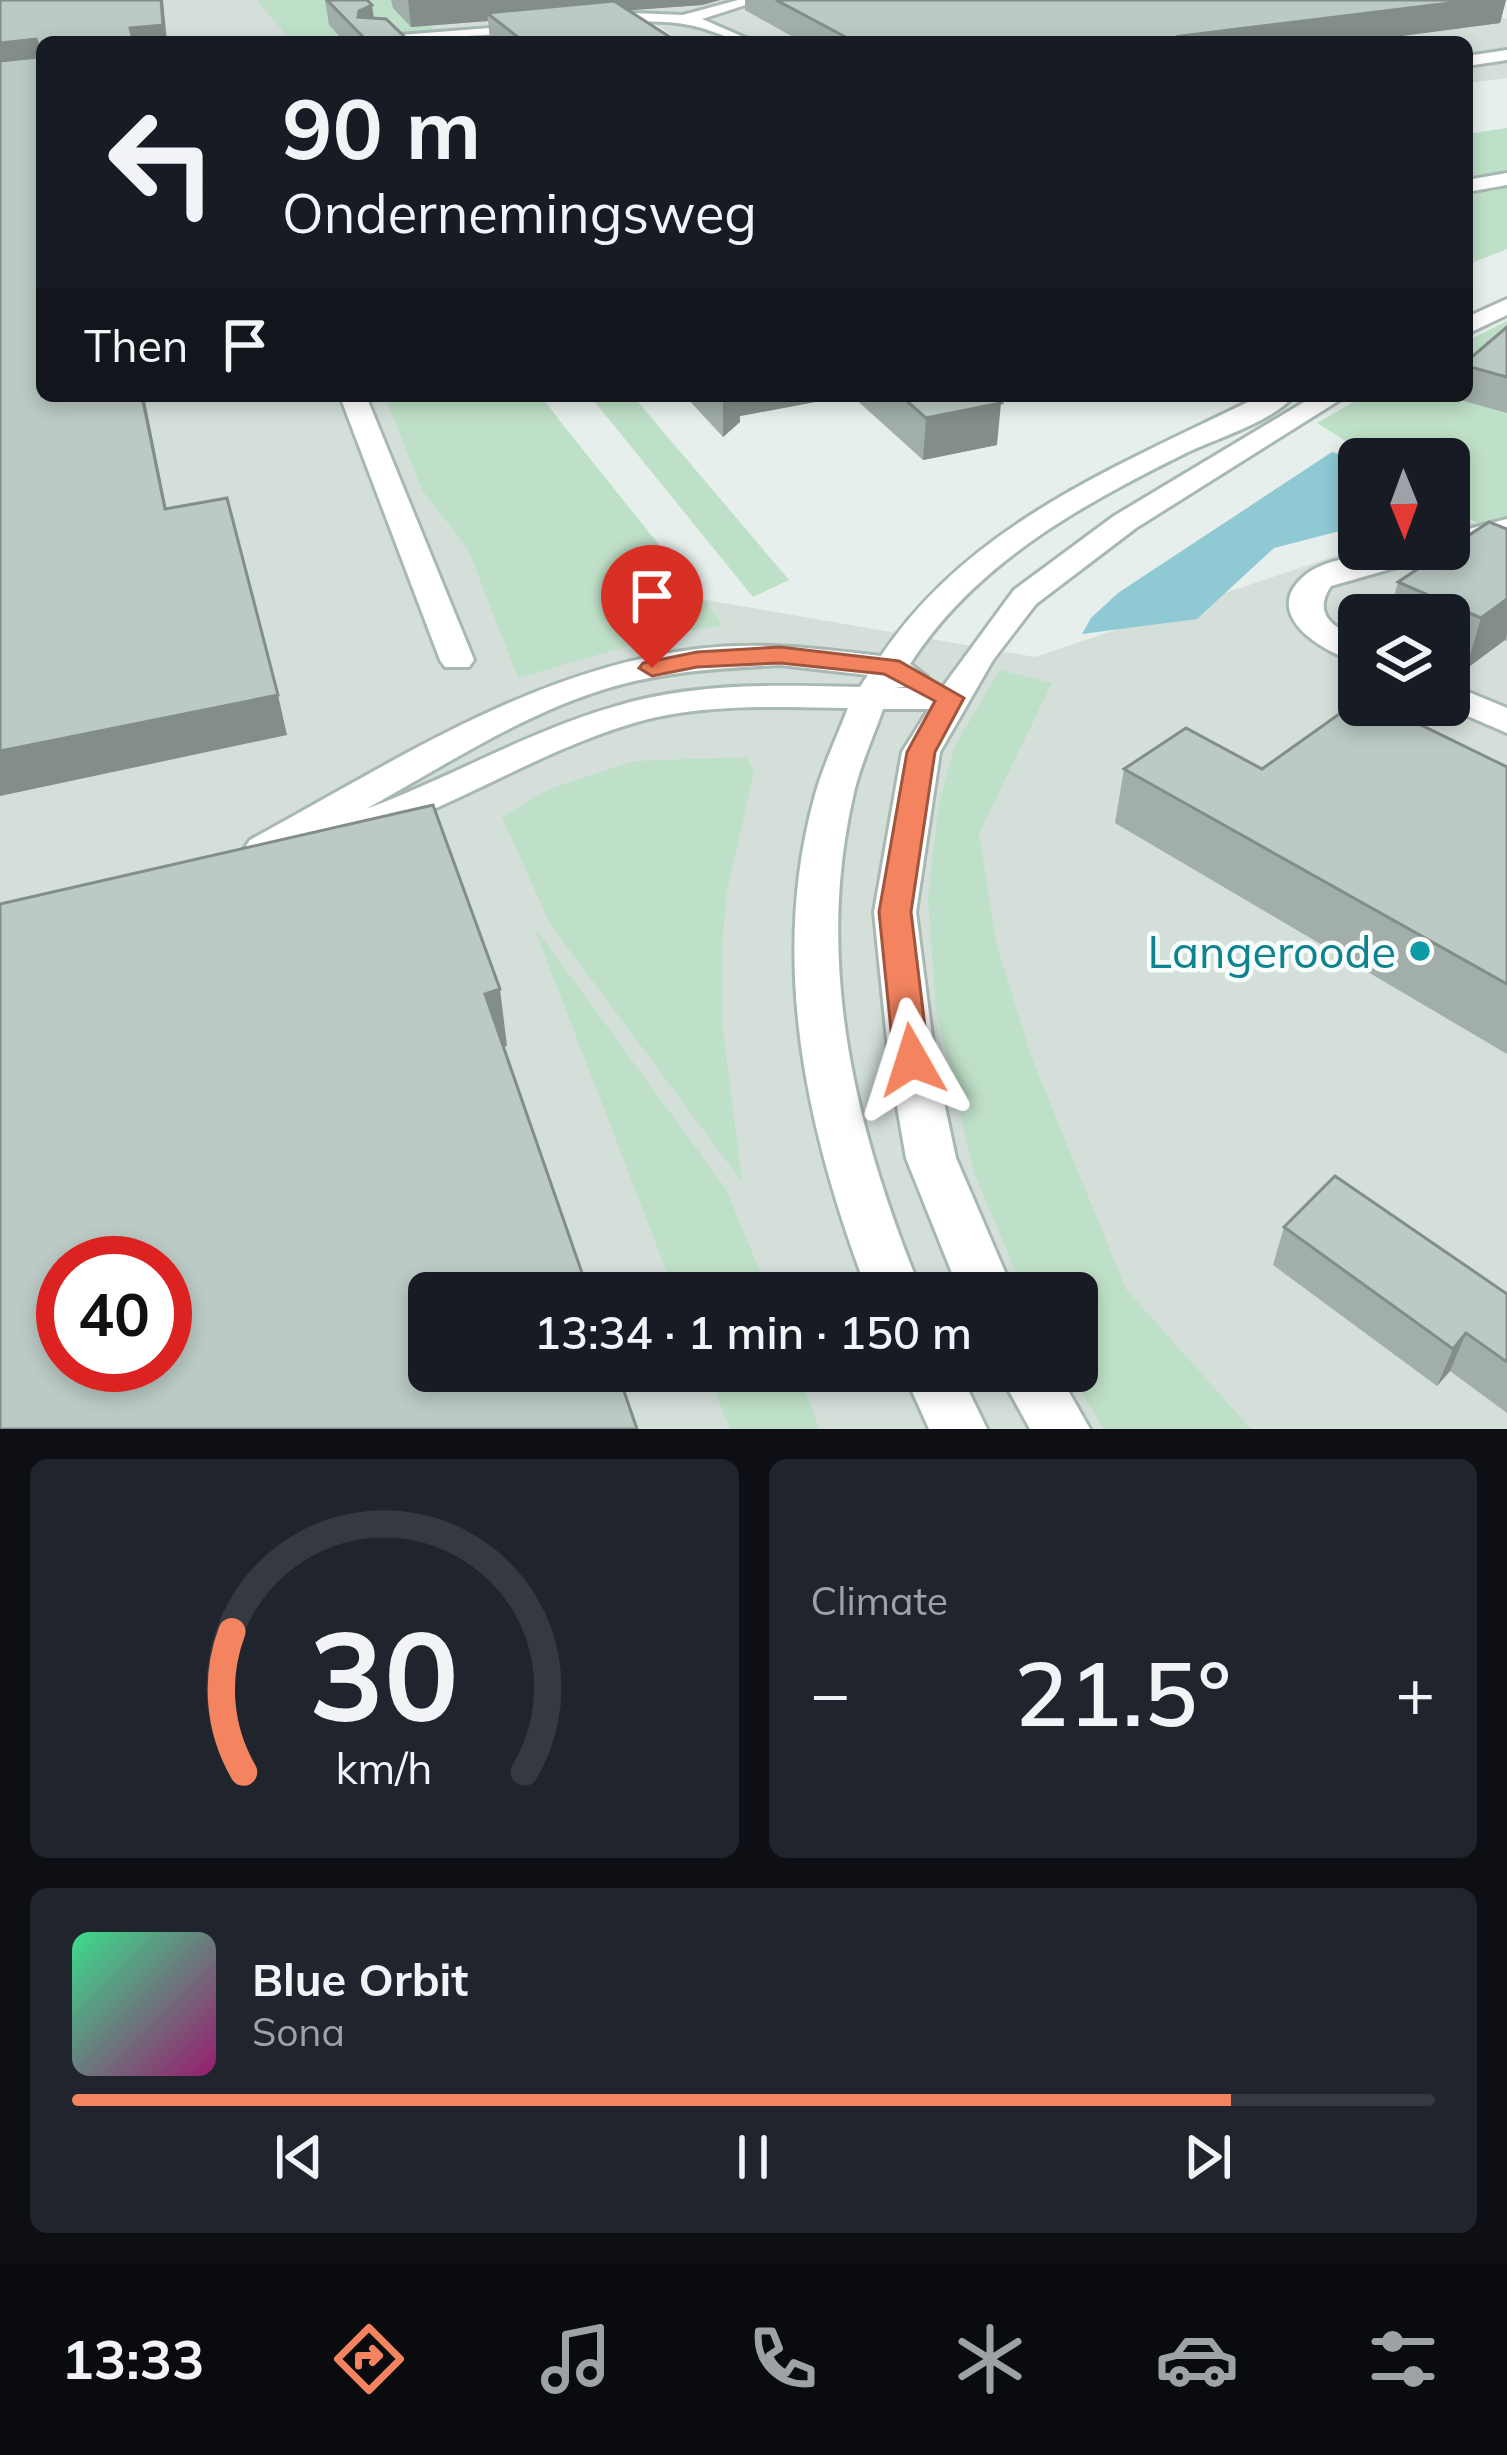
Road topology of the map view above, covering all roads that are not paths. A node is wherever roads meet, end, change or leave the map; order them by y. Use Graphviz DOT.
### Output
graph roads {
  1 [pos="754,0"];
  2 [pos="689,18"];
  3 [pos="570,23"];
  4 [pos="550,25"];
  5 [pos="435,36"];
  6 [pos="737,36"];
  7 [pos="1507,55"];
  8 [pos="1473,60"];
  9 [pos="1507,179"];
  10 [pos="1473,185"];
  11 [pos="1507,280"];
  12 [pos="1473,297"];
  13 [pos="1507,306"];
  14 [pos="1473,324"];
  15 [pos="355,402"];
  16 [pos="1269,402"];
  17 [pos="1323,402"];
  18 [pos="1507,528"];
  19 [pos="1470,538"];
  20 [pos="1352,570"];
  21 [pos="1338,642"];
  22 [pos="457,660"];
  23 [pos="880,684"];
  24 [pos="950,698"];
  25 [pos="1470,705"];
  26 [pos="1507,722"];
  27 [pos="220,859"];
  28 [pos="885,1272"];
  29 [pos="977,1272"];
  30 [pos="941,1392"];
  31 [pos="1038,1392"];
  32 [pos="958,1429"];
  33 [pos="1060,1429"];
  1 -- 2 [label="street"];
  2 -- 3 [label="street"];
  2 -- 6 [label="street"];
  4 -- 5 [label="street"];
  7 -- 8 [label="street"];
  9 -- 10 [label="street"];
  11 -- 12 [label="street"];
  13 -- 14 [label="street"];
  15 -- 22 [label="street"];
  16 -- 23 [label="street"];
  17 -- 24 [label="street"];
  18 -- 19 [label="street"];
  20 -- 21 [label="street"];
  23 -- 24 [label="street"];
  23 -- 27 [label="street"];
  23 -- 28 [label="street"];
  24 -- 29 [label="street"];
  25 -- 26 [label="street"];
  30 -- 32 [label="street"];
  31 -- 33 [label="street"];
}
